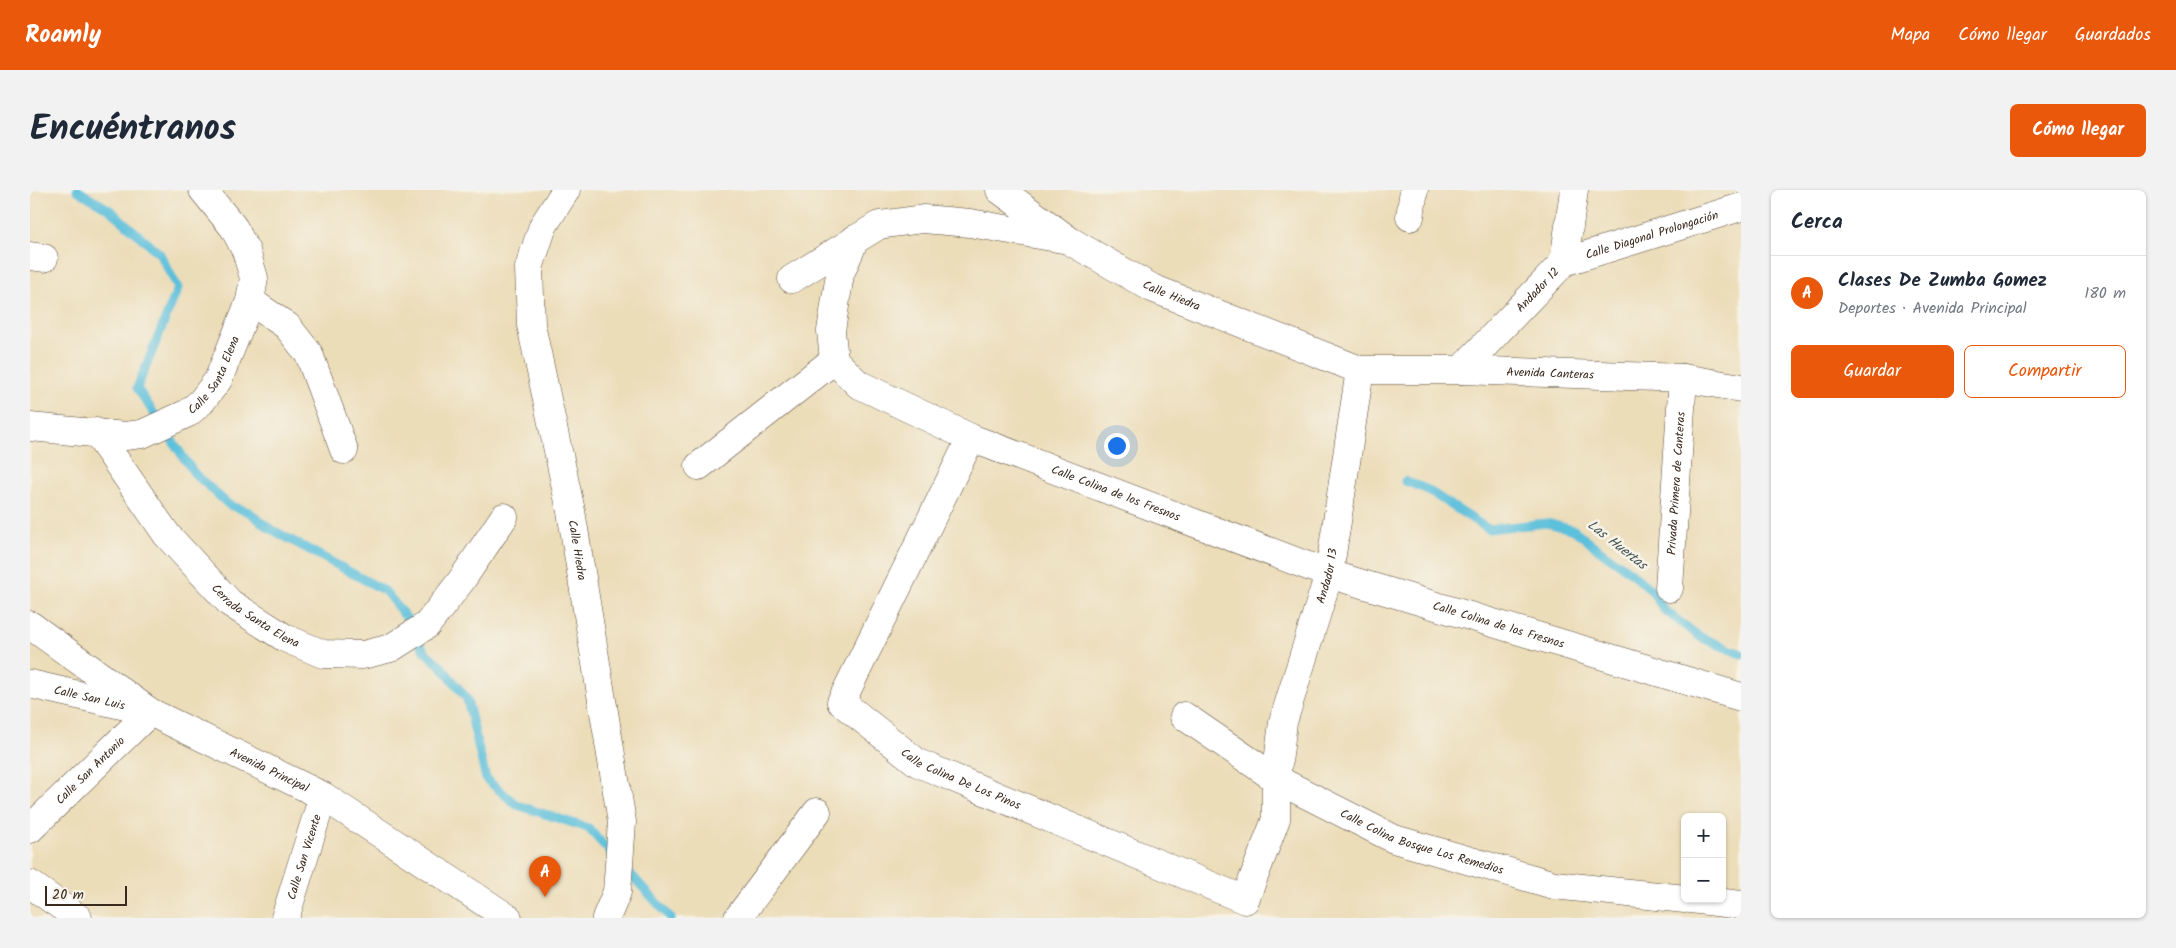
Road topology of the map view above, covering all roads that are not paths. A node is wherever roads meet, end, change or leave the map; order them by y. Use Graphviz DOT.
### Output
graph roads {
  1 [pos="203,190"];
  2 [pos="566,190"];
  3 [pos="1000,190"];
  4 [pos="1414,190"];
  5 [pos="1574,190"];
  6 [pos="1741,207"];
  7 [pos="1410,217"];
  8 [pos="855,239"];
  9 [pos="1070,241"];
  10 [pos="1564,262"];
  11 [pos="792,279"];
  12 [pos="250,302"];
  13 [pos="834,360"];
  14 [pos="1360,370"];
  15 [pos="1461,370"];
  16 [pos="1683,378"];
  17 [pos="1741,388"];
  18 [pos="30,426"];
  19 [pos="96,432"];
  20 [pos="972,438"];
  21 [pos="344,450"];
  22 [pos="699,466"];
  23 [pos="504,517"];
  24 [pos="1329,574"];
  25 [pos="1669,588"];
  26 [pos="30,625"];
  27 [pos="30,684"];
  28 [pos="1741,697"];
  29 [pos="150,712"];
  30 [pos="1184,716"];
  31 [pos="1276,779"];
  32 [pos="323,796"];
  33 [pos="817,812"];
  34 [pos="30,829"];
  35 [pos="30,884"];
  36 [pos="1681,899"];
  37 [pos="1724,903"];
  38 [pos="1741,905"];
  39 [pos="612,910"];
  40 [pos="78,918"];
  41 [pos="285,918"];
  42 [pos="508,918"];
  43 [pos="738,918"];
  1 -- 12 [label="street, Calle Santa Elena"];
  2 -- 39 [label="street, Calle Hiedra"];
  3 -- 9 [label="street, Calle Hiedra"];
  4 -- 7 [label="street"];
  5 -- 10 [label="street, Andador 12"];
  6 -- 10 [label="street, Calle Diagonal Prolongación"];
  8 -- 9 [label="street"];
  8 -- 11 [label="street"];
  8 -- 13 [label="street"];
  9 -- 14 [label="street, Calle Hiedra"];
  10 -- 15 [label="street, Andador 12"];
  12 -- 19 [label="street, Calle Santa Elena"];
  12 -- 21 [label="street"];
  13 -- 20 [label="street, Calle Colina de los Fresnos"];
  13 -- 22 [label="street"];
  14 -- 15 [label="street, Avenida Canteras"];
  14 -- 24 [label="street, Andador 13"];
  15 -- 16 [label="street, Avenida Canteras"];
  16 -- 17 [label="street, Avenida Canteras"];
  16 -- 25 [label="street, Privada Primera de Canteras"];
  18 -- 19 [label="street, Calle Santa Elena"];
  19 -- 23 [label="street, Cerrada Santa Elena"];
  20 -- 24 [label="street, Calle Colina de los Fresnos"];
  20 -- 31 [label="street, Calle Colina De Los Pinos"];
  24 -- 28 [label="street, Calle Colina de los Fresnos"];
  24 -- 31 [label="street, Andador 13"];
  26 -- 29 [label="street, Avenida Principal"];
  27 -- 29 [label="street, Calle San Luis"];
  29 -- 32 [label="street, Avenida Principal"];
  29 -- 34 [label="street, Calle San Antonio"];
  30 -- 31 [label="street, Calle Colina Bosque Los Remedios"];
  31 -- 36 [label="street, Calle Colina Bosque Los Remedios"];
  32 -- 41 [label="street, Calle San Vicente"];
  32 -- 42 [label="street, Avenida Principal"];
  33 -- 43 [label="street"];
  35 -- 40 [label="street"];
  37 -- 38 [label="street"];
}
